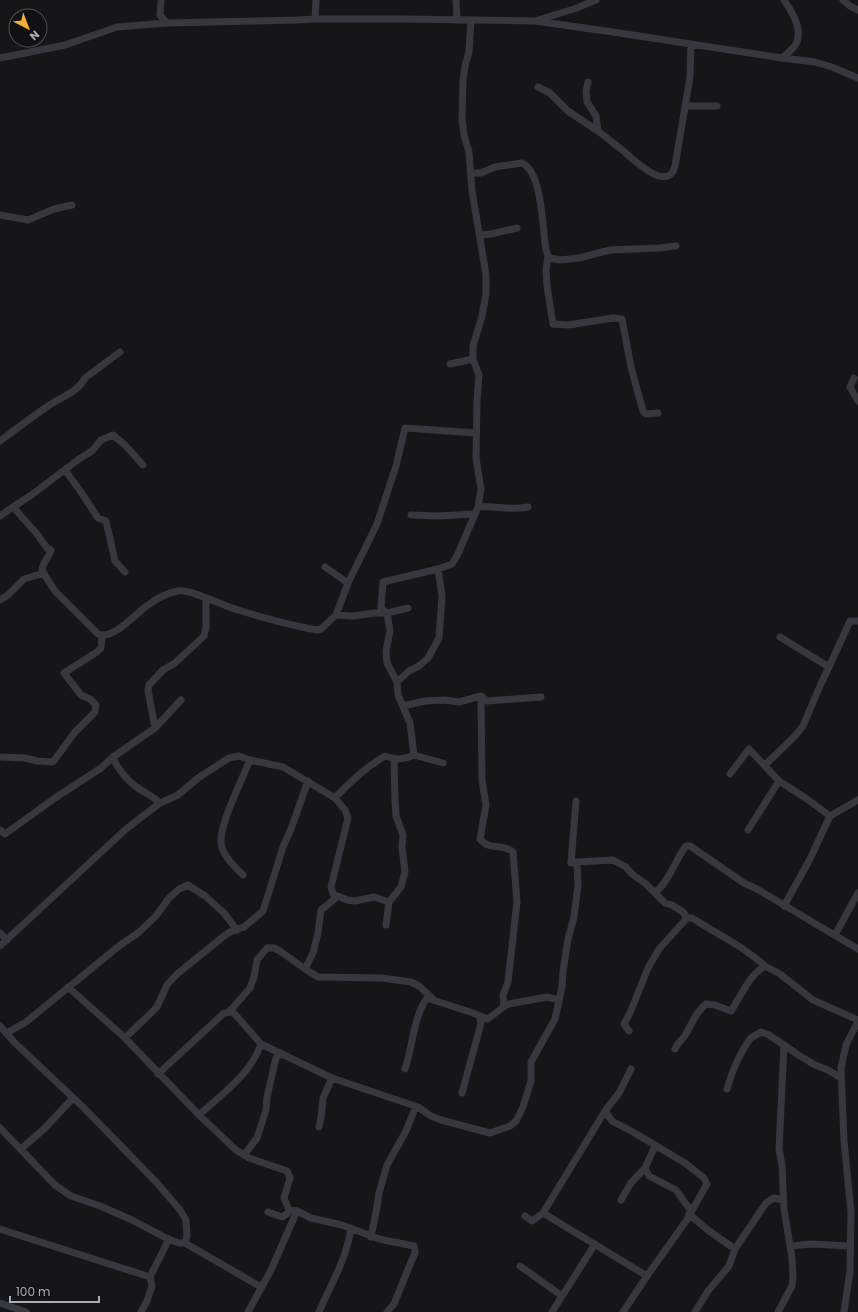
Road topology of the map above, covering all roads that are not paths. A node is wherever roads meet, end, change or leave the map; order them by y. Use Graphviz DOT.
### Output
graph roads {
  1 [pos="161,0"];
  2 [pos="316,0"];
  3 [pos="456,0"];
  4 [pos="596,0"];
  5 [pos="784,0"];
  6 [pos="842,0"];
  7 [pos="858,10"];
  8 [pos="315,19"];
  9 [pos="457,20"];
  10 [pos="471,20"];
  11 [pos="535,21"];
  12 [pos="167,23"];
  13 [pos="691,44"];
  14 [pos="0,58"];
  15 [pos="782,58"];
  16 [pos="858,78"];
  17 [pos="588,82"];
  18 [pos="538,87"];
  19 [pos="686,106"];
  20 [pos="717,106"];
  21 [pos="598,131"];
  22 [pos="471,172"];
  23 [pos="72,205"];
  24 [pos="0,215"];
  25 [pos="517,228"];
  26 [pos="480,235"];
  27 [pos="676,246"];
  28 [pos="548,256"];
  29 [pos="120,352"];
  30 [pos="473,359"];
  31 [pos="450,364"];
  32 [pos="854,378"];
  33 [pos="858,401"];
  34 [pos="658,413"];
  35 [pos="476,433"];
  36 [pos="0,441"];
  37 [pos="143,465"];
  38 [pos="65,470"];
  39 [pos="13,506"];
  40 [pos="528,507"];
  41 [pos="476,511"];
  42 [pos="411,515"];
  43 [pos="0,516"];
  44 [pos="325,567"];
  45 [pos="438,569"];
  46 [pos="125,572"];
  47 [pos="44,574"];
  48 [pos="348,583"];
  49 [pos="206,598"];
  50 [pos="0,600"];
  51 [pos="408,608"];
  52 [pos="387,613"];
  53 [pos="336,615"];
  54 [pos="858,621"];
  55 [pos="102,636"];
  56 [pos="780,637"];
  57 [pos="829,667"];
  58 [pos="397,682"];
  59 [pos="481,696"];
  60 [pos="541,697"];
  61 [pos="181,700"];
  62 [pos="403,706"];
  63 [pos="156,728"];
  64 [pos="414,756"];
  65 [pos="0,757"];
  66 [pos="113,758"];
  67 [pos="394,759"];
  68 [pos="250,760"];
  69 [pos="442,763"];
  70 [pos="765,765"];
  71 [pos="730,774"];
  72 [pos="308,781"];
  73 [pos="779,781"];
  74 [pos="335,798"];
  75 [pos="858,800"];
  76 [pos="576,801"];
  77 [pos="160,803"];
  78 [pos="830,816"];
  79 [pos="0,830"];
  80 [pos="748,830"];
  81 [pos="577,862"];
  82 [pos="243,875"];
  83 [pos="656,892"];
  84 [pos="858,893"];
  85 [pos="337,897"];
  86 [pos="389,902"];
  87 [pos="784,906"];
  88 [pos="687,918"];
  89 [pos="386,925"];
  90 [pos="237,930"];
  91 [pos="0,933"];
  92 [pos="835,935"];
  93 [pos="7,940"];
  94 [pos="0,946"];
  95 [pos="858,949"];
  96 [pos="765,966"];
  97 [pos="305,969"];
  98 [pos="68,987"];
  99 [pos="433,999"];
  100 [pos="559,1000"];
  101 [pos="504,1006"];
  102 [pos="229,1012"];
  103 [pos="482,1019"];
  104 [pos="858,1021"];
  105 [pos="0,1026"];
  106 [pos="629,1030"];
  107 [pos="7,1033"];
  108 [pos="125,1038"];
  109 [pos="261,1044"];
  110 [pos="784,1046"];
  111 [pos="675,1049"];
  112 [pos="281,1053"];
  113 [pos="405,1069"];
  114 [pos="631,1069"];
  115 [pos="158,1074"];
  116 [pos="332,1078"];
  117 [pos="841,1078"];
  118 [pos="727,1089"];
  119 [pos="462,1093"];
  120 [pos="73,1098"];
  121 [pos="416,1106"];
  122 [pos="605,1111"];
  123 [pos="199,1115"];
  124 [pos="319,1127"];
  125 [pos="0,1128"];
  126 [pos="655,1146"];
  127 [pos="21,1150"];
  128 [pos="244,1155"];
  129 [pos="645,1168"];
  130 [pos="621,1200"];
  131 [pos="783,1200"];
  132 [pos="289,1210"];
  133 [pos="297,1211"];
  134 [pos="268,1212"];
  135 [pos="690,1212"];
  136 [pos="854,1212"];
  137 [pos="543,1213"];
  138 [pos="525,1216"];
  139 [pos="0,1229"];
  140 [pos="351,1229"];
  141 [pos="371,1236"];
  142 [pos="169,1239"];
  143 [pos="185,1243"];
  144 [pos="595,1244"];
  145 [pos="790,1246"];
  146 [pos="850,1246"];
  147 [pos="735,1249"];
  148 [pos="520,1266"];
  149 [pos="850,1271"];
  150 [pos="858,1272"];
  151 [pos="646,1276"];
  152 [pos="150,1277"];
  153 [pos="261,1287"];
  154 [pos="562,1296"];
  155 [pos="0,1303"];
  156 [pos="26,1312"];
  157 [pos="141,1312"];
  158 [pos="248,1312"];
  159 [pos="319,1312"];
  160 [pos="387,1312"];
  161 [pos="552,1312"];
  162 [pos="623,1312"];
  163 [pos="695,1312"];
  164 [pos="778,1312"];
  165 [pos="844,1312"];
  1 -- 12 [label="street"];
  2 -- 8 [label="street"];
  3 -- 9 [label="street"];
  4 -- 11 [label="street"];
  5 -- 15 [label="street"];
  6 -- 7 [label="street"];
  8 -- 9 [label="street"];
  8 -- 12 [label="street"];
  9 -- 10 [label="street"];
  10 -- 11 [label="street"];
  10 -- 22 [label="street"];
  11 -- 13 [label="street"];
  12 -- 14 [label="street"];
  13 -- 15 [label="street"];
  13 -- 19 [label="street"];
  15 -- 16 [label="street"];
  17 -- 21 [label="street"];
  18 -- 21 [label="street"];
  19 -- 20 [label="street"];
  19 -- 21 [label="street"];
  22 -- 26 [label="street"];
  22 -- 28 [label="street"];
  23 -- 24 [label="street"];
  25 -- 26 [label="street"];
  26 -- 30 [label="street"];
  27 -- 28 [label="street"];
  28 -- 34 [label="street"];
  29 -- 36 [label="street"];
  30 -- 31 [label="street"];
  30 -- 35 [label="street"];
  32 -- 33 [label="street"];
  35 -- 41 [label="street"];
  35 -- 48 [label="street"];
  37 -- 38 [label="street"];
  38 -- 39 [label="street"];
  38 -- 46 [label="street"];
  39 -- 43 [label="street"];
  39 -- 47 [label="street"];
  40 -- 41 [label="street"];
  41 -- 42 [label="street"];
  41 -- 45 [label="street"];
  44 -- 48 [label="street"];
  45 -- 52 [label="street"];
  45 -- 58 [label="street"];
  47 -- 50 [label="street"];
  47 -- 55 [label="street"];
  48 -- 53 [label="street"];
  49 -- 53 [label="street"];
  49 -- 55 [label="street"];
  49 -- 63 [label="street"];
  51 -- 52 [label="street"];
  52 -- 53 [label="street"];
  52 -- 58 [label="street"];
  54 -- 57 [label="street"];
  55 -- 65 [label="street"];
  56 -- 57 [label="street"];
  57 -- 70 [label="street"];
  58 -- 62 [label="street"];
  59 -- 60 [label="street"];
  59 -- 62 [label="street"];
  59 -- 101 [label="street"];
  61 -- 63 [label="street"];
  62 -- 64 [label="street"];
  63 -- 66 [label="street"];
  64 -- 67 [label="street"];
  64 -- 69 [label="street"];
  66 -- 77 [label="street"];
  66 -- 79 [label="street"];
  67 -- 74 [label="street"];
  67 -- 86 [label="street"];
  68 -- 72 [label="street"];
  68 -- 77 [label="street"];
  68 -- 82 [label="street"];
  70 -- 71 [label="street"];
  70 -- 73 [label="street"];
  72 -- 74 [label="street"];
  72 -- 90 [label="street"];
  73 -- 78 [label="street"];
  73 -- 80 [label="street"];
  74 -- 85 [label="street"];
  75 -- 78 [label="street"];
  76 -- 81 [label="street"];
  77 -- 93 [label="street"];
  78 -- 87 [label="street"];
  81 -- 83 [label="street"];
  81 -- 100 [label="street"];
  83 -- 87 [label="street"];
  83 -- 88 [label="street"];
  84 -- 92 [label="street"];
  85 -- 86 [label="street"];
  85 -- 97 [label="street"];
  86 -- 89 [label="street"];
  87 -- 92 [label="street"];
  88 -- 96 [label="street"];
  88 -- 106 [label="street"];
  90 -- 98 [label="street"];
  90 -- 108 [label="street"];
  91 -- 93 [label="street"];
  92 -- 95 [label="street"];
  93 -- 94 [label="street"];
  96 -- 104 [label="street"];
  96 -- 111 [label="street"];
  97 -- 99 [label="street"];
  97 -- 102 [label="street"];
  98 -- 107 [label="street"];
  98 -- 108 [label="street"];
  99 -- 103 [label="street"];
  99 -- 113 [label="street"];
  100 -- 101 [label="street"];
  100 -- 121 [label="street"];
  101 -- 103 [label="street"];
  102 -- 109 [label="street"];
  102 -- 115 [label="street"];
  103 -- 119 [label="street"];
  104 -- 117 [label="street"];
  105 -- 107 [label="street"];
  107 -- 120 [label="street"];
  108 -- 115 [label="street"];
  109 -- 112 [label="street"];
  109 -- 123 [label="street"];
  110 -- 117 [label="street"];
  110 -- 118 [label="street"];
  110 -- 131 [label="street"];
  112 -- 116 [label="street"];
  112 -- 128 [label="street"];
  114 -- 122 [label="street"];
  115 -- 123 [label="street"];
  116 -- 121 [label="street"];
  116 -- 124 [label="street"];
  117 -- 136 [label="street"];
  120 -- 127 [label="street"];
  120 -- 143 [label="street"];
  121 -- 141 [label="street"];
  122 -- 126 [label="street"];
  122 -- 137 [label="street"];
  123 -- 128 [label="street"];
  125 -- 127 [label="street"];
  126 -- 129 [label="street"];
  126 -- 135 [label="street"];
  127 -- 142 [label="street"];
  128 -- 132 [label="street"];
  129 -- 130 [label="street"];
  129 -- 135 [label="street"];
  131 -- 145 [label="street"];
  131 -- 147 [label="street"];
  132 -- 133 [label="street"];
  132 -- 134 [label="street"];
  133 -- 140 [label="street"];
  133 -- 153 [label="street"];
  135 -- 147 [label="street"];
  135 -- 151 [label="street"];
  136 -- 146 [label="street"];
  137 -- 138 [label="street"];
  137 -- 144 [label="street"];
  139 -- 152 [label="street"];
  140 -- 141 [label="street"];
  140 -- 159 [label="street"];
  141 -- 160 [label="street"];
  142 -- 143 [label="street"];
  142 -- 152 [label="street"];
  143 -- 153 [label="street"];
  144 -- 151 [label="street"];
  144 -- 154 [label="street"];
  145 -- 146 [label="street"];
  145 -- 164 [label="street"];
  146 -- 149 [label="street"];
  147 -- 163 [label="street"];
  148 -- 154 [label="street"];
  149 -- 150 [label="street"];
  149 -- 165 [label="street"];
  151 -- 162 [label="street"];
  152 -- 157 [label="street"];
  153 -- 158 [label="street"];
  154 -- 161 [label="street"];
  155 -- 156 [label="street"];
}
